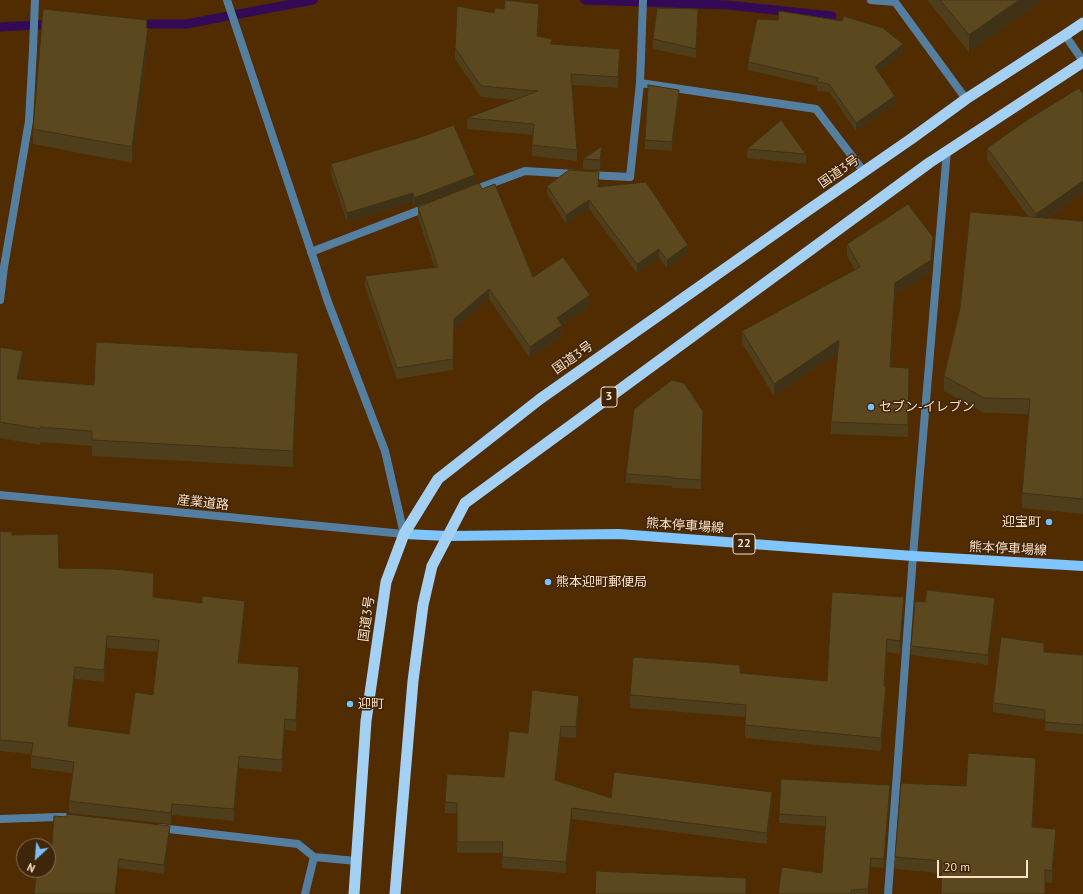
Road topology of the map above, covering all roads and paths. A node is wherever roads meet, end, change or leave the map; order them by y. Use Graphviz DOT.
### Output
graph roads {
  1 [pos="227,0"];
  2 [pos="643,0"];
  3 [pos="871,0"];
  4 [pos="896,1"];
  5 [pos="35,2"];
  6 [pos="1083,23"];
  7 [pos="1065,35"];
  8 [pos="1083,62"];
  9 [pos="640,83"];
  10 [pos="966,99"];
  11 [pos="946,150"];
  12 [pos="864,172"];
  13 [pos="466,193"];
  14 [pos="437,204"];
  15 [pos="311,252"];
  16 [pos="0,300"];
  17 [pos="0,495"];
  18 [pos="404,534"];
  19 [pos="448,536"];
  20 [pos="913,556"];
  21 [pos="1083,566"];
  22 [pos="74,818"];
  23 [pos="0,819"];
  24 [pos="152,827"];
  25 [pos="314,857"];
  26 [pos="356,861"];
  27 [pos="305,894"];
  28 [pos="354,894"];
  29 [pos="395,894"];
  30 [pos="888,894"];
  1 -- 15 [label="street"];
  2 -- 9 [label="street"];
  3 -- 4 [label="street"];
  4 -- 10 [label="street"];
  5 -- 16 [label="street"];
  6 -- 7 [label="highway, 国道3号"];
  7 -- 8 [label="street"];
  7 -- 10 [label="highway, 国道3号"];
  8 -- 11 [label="highway, 3"];
  9 -- 12 [label="street"];
  9 -- 13 [label="street"];
  10 -- 12 [label="highway, 国道3号"];
  11 -- 19 [label="highway, 3"];
  11 -- 20 [label="street"];
  12 -- 18 [label="highway, 国道3号"];
  14 -- 15 [label="street"];
  15 -- 18 [label="street"];
  17 -- 18 [label="street, 産業道路"];
  18 -- 19 [label="main road, 熊本停車場線 / 22"];
  18 -- 26 [label="highway, 国道3号"];
  19 -- 20 [label="main road, 熊本停車場線 / 22"];
  19 -- 29 [label="highway, 3"];
  20 -- 21 [label="main road, 熊本停車場線 / 22"];
  20 -- 30 [label="street"];
  22 -- 23 [label="street"];
  24 -- 25 [label="street"];
  25 -- 26 [label="street"];
  25 -- 27 [label="street"];
  26 -- 28 [label="highway, 国道3号"];
}
